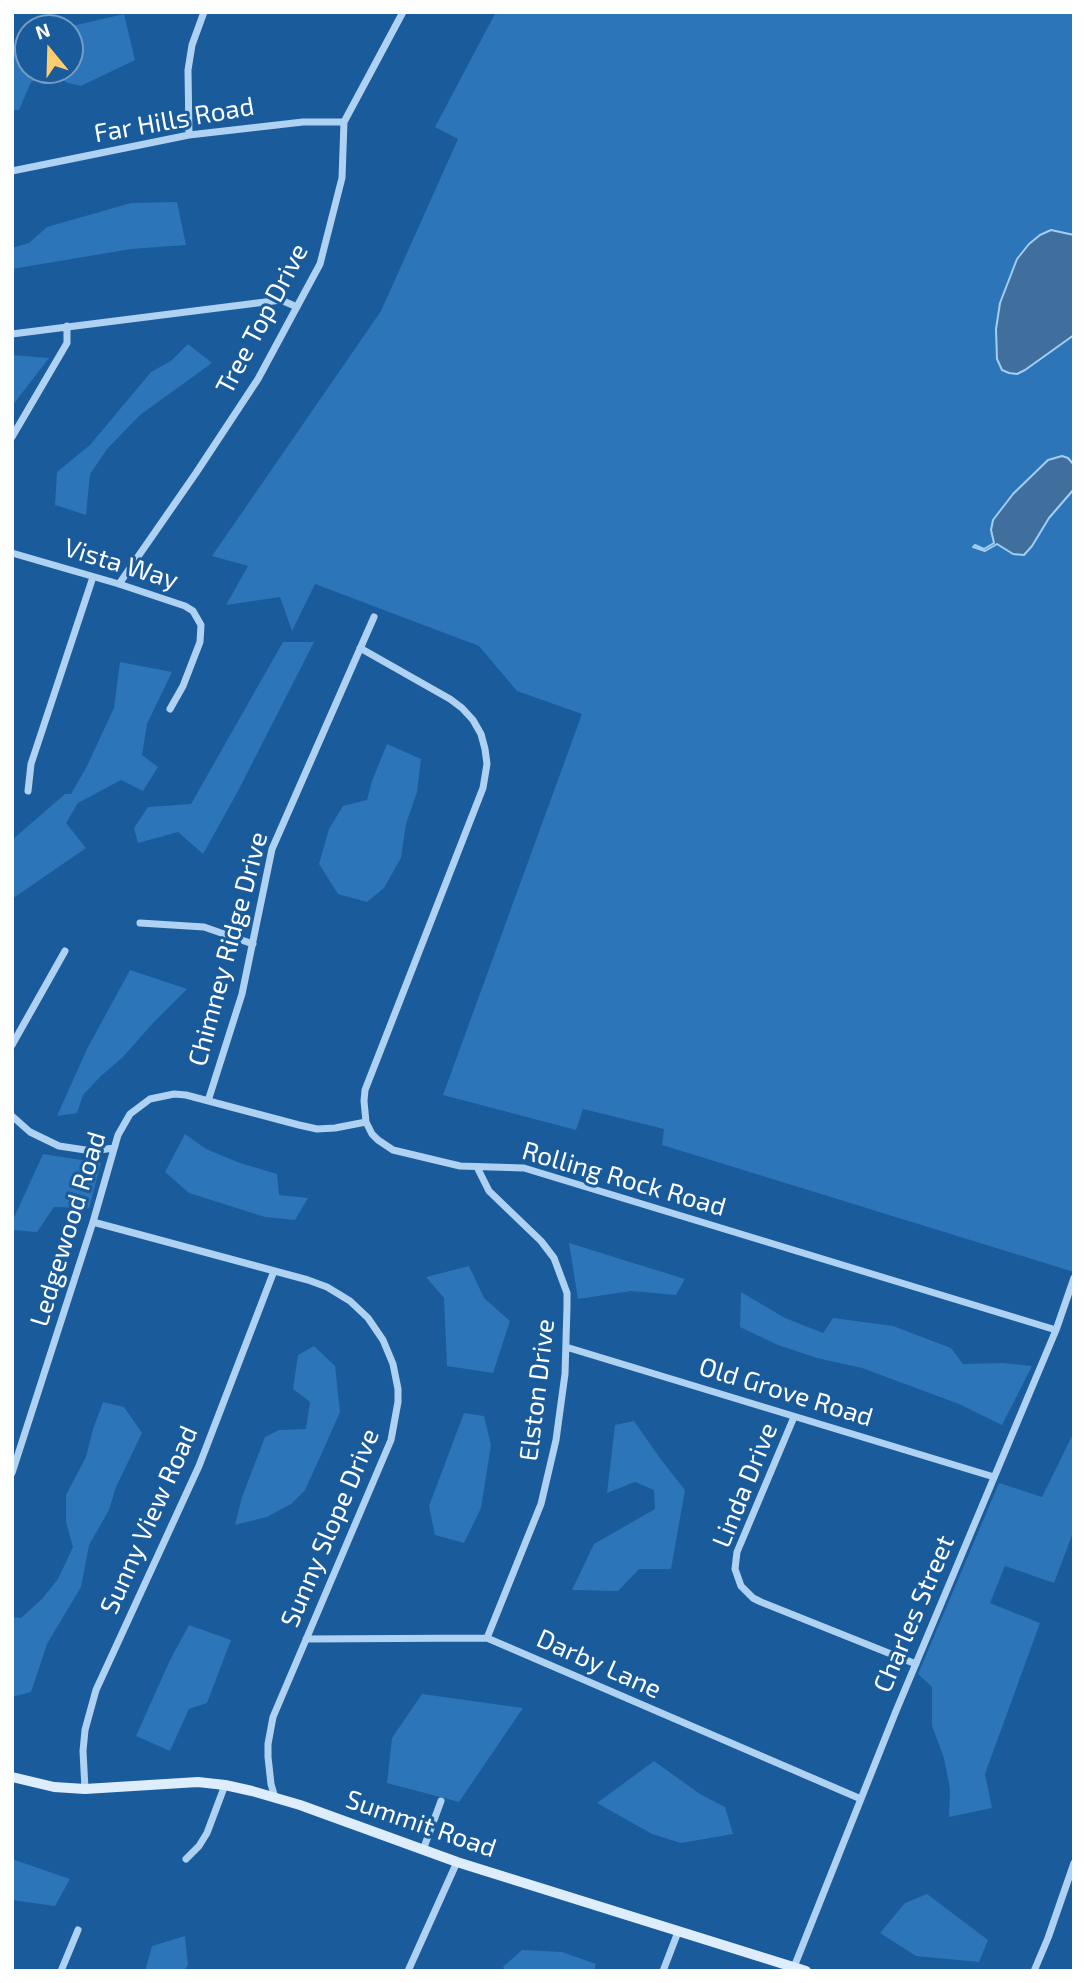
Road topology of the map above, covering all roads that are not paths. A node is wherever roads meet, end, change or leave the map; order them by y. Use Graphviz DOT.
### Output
graph roads {
  1 [pos="204,12"];
  2 [pos="402,12"];
  3 [pos="344,122"];
  4 [pos="189,135"];
  5 [pos="12,171"];
  6 [pos="297,307"];
  7 [pos="67,326"];
  8 [pos="12,334"];
  9 [pos="12,437"];
  10 [pos="12,553"];
  11 [pos="93,577"];
  12 [pos="119,584"];
  13 [pos="374,617"];
  14 [pos="360,648"];
  15 [pos="170,709"];
  16 [pos="28,790"];
  17 [pos="141,923"];
  18 [pos="253,944"];
  19 [pos="65,951"];
  20 [pos="12,1045"];
  21 [pos="208,1101"];
  22 [pos="12,1116"];
  23 [pos="366,1122"];
  24 [pos="114,1148"];
  25 [pos="477,1167"];
  26 [pos="93,1222"];
  27 [pos="274,1271"];
  28 [pos="1074,1278"];
  29 [pos="1056,1329"];
  30 [pos="566,1348"];
  31 [pos="794,1417"];
  32 [pos="12,1474"];
  33 [pos="994,1477"];
  34 [pos="487,1638"];
  35 [pos="306,1639"];
  36 [pos="916,1664"];
  37 [pos="12,1777"];
  38 [pos="225,1785"];
  39 [pos="85,1789"];
  40 [pos="275,1798"];
  41 [pos="861,1799"];
  42 [pos="441,1801"];
  43 [pos="423,1850"];
  44 [pos="186,1858"];
  45 [pos="457,1862"];
  46 [pos="1074,1863"];
  47 [pos="78,1930"];
  48 [pos="678,1932"];
  49 [pos="794,1966"];
  50 [pos="61,1971"];
  51 [pos="408,1971"];
  52 [pos="663,1971"];
  53 [pos="806,1971"];
  54 [pos="1034,1971"];
  1 -- 4 [label="street"];
  2 -- 3 [label="street, Tree Top Drive"];
  3 -- 4 [label="street, Far Hills Road"];
  3 -- 6 [label="street, Tree Top Drive"];
  4 -- 5 [label="street, Far Hills Road"];
  6 -- 7 [label="street"];
  6 -- 12 [label="street, Tree Top Drive"];
  7 -- 8 [label="street"];
  7 -- 9 [label="street"];
  10 -- 11 [label="street, Vista Way"];
  11 -- 12 [label="street, Vista Way"];
  11 -- 16 [label="street"];
  12 -- 15 [label="street, Vista Way"];
  13 -- 14 [label="street, Chimney Ridge Drive"];
  14 -- 18 [label="street, Chimney Ridge Drive"];
  14 -- 23 [label="street"];
  17 -- 18 [label="street"];
  18 -- 21 [label="street, Chimney Ridge Drive"];
  19 -- 20 [label="street"];
  21 -- 23 [label="street, Ledgewood Road"];
  21 -- 24 [label="street, Ledgewood Road"];
  22 -- 24 [label="street"];
  23 -- 25 [label="street, Rolling Rock Road"];
  24 -- 26 [label="street, Ledgewood Road"];
  25 -- 29 [label="street, Rolling Rock Road"];
  25 -- 30 [label="street, Elston Drive"];
  26 -- 27 [label="street, Sunny Slope Drive"];
  26 -- 32 [label="street, Ledgewood Road"];
  27 -- 35 [label="street, Sunny Slope Drive"];
  27 -- 39 [label="street, Sunny View Road"];
  28 -- 29 [label="street, Charles Street"];
  29 -- 33 [label="street, Charles Street"];
  30 -- 31 [label="street, Old Grove Road"];
  30 -- 34 [label="street, Elston Drive"];
  31 -- 33 [label="street, Old Grove Road"];
  31 -- 36 [label="street, Linda Drive"];
  33 -- 36 [label="street, Charles Street"];
  34 -- 35 [label="street, Darby Lane"];
  34 -- 41 [label="street, Darby Lane"];
  35 -- 40 [label="street, Sunny Slope Drive"];
  36 -- 41 [label="street, Charles Street"];
  37 -- 39 [label="main road, Summit Road"];
  38 -- 39 [label="main road, Summit Road"];
  38 -- 40 [label="main road, Summit Road"];
  38 -- 44 [label="street"];
  40 -- 43 [label="main road, Summit Road"];
  41 -- 49 [label="street, Charles Street"];
  42 -- 43 [label="street"];
  43 -- 45 [label="main road, Summit Road"];
  45 -- 48 [label="main road, Summit Road"];
  45 -- 51 [label="street"];
  46 -- 54 [label="street"];
  47 -- 50 [label="street"];
  48 -- 49 [label="main road, Summit Road"];
  48 -- 52 [label="street"];
  49 -- 53 [label="main road, Summit Road"];
}
